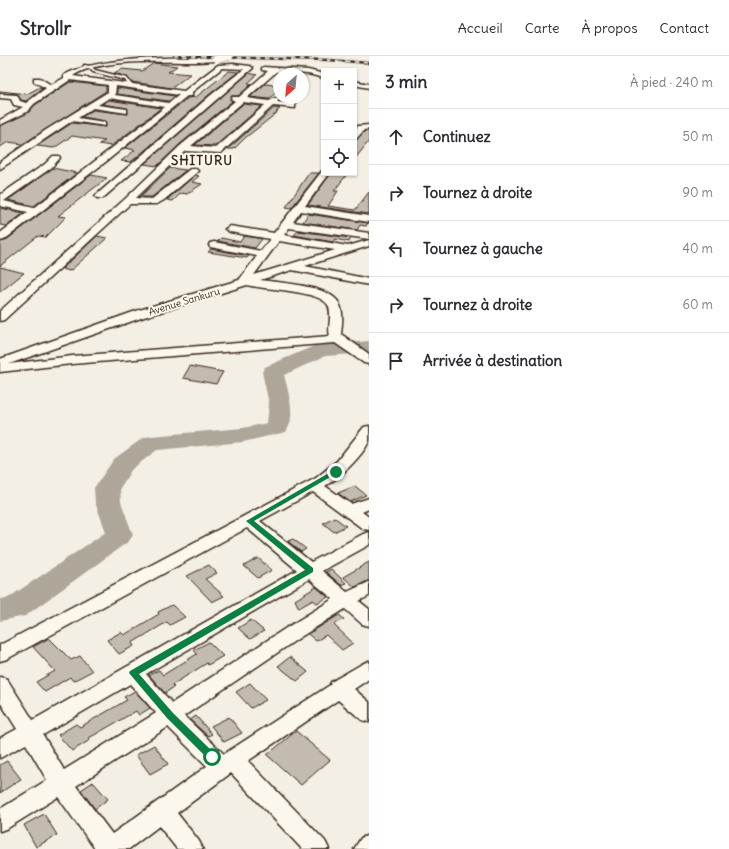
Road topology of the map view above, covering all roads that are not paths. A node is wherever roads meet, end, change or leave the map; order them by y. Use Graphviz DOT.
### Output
graph roads {
  1 [pos="229,56"];
  2 [pos="85,66"];
  3 [pos="249,68"];
  4 [pos="273,71"];
  5 [pos="309,72"];
  6 [pos="273,75"];
  7 [pos="321,75"];
  8 [pos="69,78"];
  9 [pos="37,80"];
  10 [pos="357,84"];
  11 [pos="369,86"];
  12 [pos="131,88"];
  13 [pos="52,89"];
  14 [pos="111,91"];
  15 [pos="186,94"];
  16 [pos="0,96"];
  17 [pos="214,97"];
  18 [pos="241,100"];
  19 [pos="271,104"];
  20 [pos="170,105"];
  21 [pos="28,106"];
  22 [pos="92,106"];
  23 [pos="292,106"];
  24 [pos="124,111"];
  25 [pos="71,119"];
  26 [pos="0,123"];
  27 [pos="102,124"];
  28 [pos="369,127"];
  29 [pos="357,133"];
  30 [pos="183,148"];
  31 [pos="56,158"];
  32 [pos="0,166"];
  33 [pos="193,171"];
  34 [pos="323,176"];
  35 [pos="100,196"];
  36 [pos="0,199"];
  37 [pos="128,201"];
  38 [pos="0,203"];
  39 [pos="298,208"];
  40 [pos="36,211"];
  41 [pos="369,219"];
  42 [pos="286,224"];
  43 [pos="230,228"];
  44 [pos="277,237"];
  45 [pos="0,238"];
  46 [pos="368,243"];
  47 [pos="214,245"];
  48 [pos="351,249"];
  49 [pos="262,254"];
  50 [pos="294,268"];
  51 [pos="369,282"];
  52 [pos="242,283"];
  53 [pos="0,316"];
  54 [pos="338,339"];
  55 [pos="369,360"];
  56 [pos="0,363"];
  57 [pos="0,369"];
  58 [pos="369,430"];
  59 [pos="314,485"];
  60 [pos="369,503"];
  61 [pos="350,511"];
  62 [pos="249,521"];
  63 [pos="369,525"];
  64 [pos="369,538"];
  65 [pos="311,570"];
  66 [pos="369,588"];
  67 [pos="346,600"];
  68 [pos="369,619"];
  69 [pos="0,654"];
  70 [pos="369,669"];
  71 [pos="133,673"];
  72 [pos="0,685"];
  73 [pos="338,688"];
  74 [pos="369,714"];
  75 [pos="170,715"];
  76 [pos="30,732"];
  77 [pos="0,749"];
  78 [pos="227,763"];
  79 [pos="61,784"];
  80 [pos="162,812"];
  81 [pos="0,821"];
  82 [pos="369,846"];
  83 [pos="109,849"];
  84 [pos="191,849"];
  85 [pos="317,849"];
  86 [pos="366,849"];
  1 -- 2 [label="street, bridge"];
  2 -- 8 [label="street"];
  2 -- 12 [label="lane"];
  3 -- 4 [label="street"];
  3 -- 15 [label="street"];
  3 -- 17 [label="street"];
  5 -- 7 [label="street"];
  6 -- 18 [label="street"];
  8 -- 13 [label="street"];
  8 -- 14 [label="street"];
  9 -- 13 [label="street"];
  10 -- 11 [label="street"];
  12 -- 14 [label="street"];
  12 -- 15 [label="street"];
  13 -- 21 [label="street"];
  14 -- 20 [label="street"];
  14 -- 22 [label="street"];
  15 -- 17 [label="street"];
  15 -- 20 [label="street"];
  16 -- 21 [label="street"];
  17 -- 18 [label="street"];
  17 -- 35 [label="street"];
  18 -- 19 [label="street"];
  18 -- 30 [label="street"];
  19 -- 23 [label="street"];
  19 -- 30 [label="street"];
  20 -- 40 [label="street"];
  21 -- 26 [label="street"];
  22 -- 24 [label="street"];
  22 -- 25 [label="street"];
  25 -- 27 [label="street"];
  25 -- 32 [label="street"];
  28 -- 29 [label="street"];
  30 -- 37 [label="street"];
  31 -- 36 [label="street"];
  33 -- 37 [label="street"];
  34 -- 39 [label="street"];
  37 -- 53 [label="street"];
  38 -- 40 [label="street"];
  39 -- 41 [label="street"];
  39 -- 42 [label="street"];
  40 -- 45 [label="street"];
  42 -- 44 [label="street"];
  42 -- 46 [label="street"];
  43 -- 44 [label="street"];
  44 -- 48 [label="street"];
  44 -- 49 [label="street"];
  46 -- 48 [label="street, Avenue Sankuru"];
  47 -- 49 [label="street"];
  48 -- 50 [label="street, Avenue Sankuru"];
  49 -- 52 [label="street"];
  50 -- 51 [label="street"];
  50 -- 52 [label="street, Avenue Sankuru"];
  52 -- 54 [label="street"];
  52 -- 56 [label="street, Avenue Sankuru"];
  54 -- 55 [label="street"];
  54 -- 57 [label="street"];
  58 -- 59 [label="street"];
  59 -- 61 [label="street"];
  59 -- 62 [label="street"];
  60 -- 61 [label="street"];
  61 -- 63 [label="street"];
  62 -- 65 [label="street"];
  62 -- 69 [label="street"];
  64 -- 65 [label="street"];
  65 -- 67 [label="street"];
  65 -- 71 [label="street"];
  66 -- 67 [label="street"];
  67 -- 68 [label="street"];
  67 -- 75 [label="street"];
  70 -- 73 [label="street"];
  71 -- 75 [label="street"];
  71 -- 76 [label="street"];
  72 -- 76 [label="street"];
  73 -- 74 [label="street"];
  73 -- 78 [label="street"];
  75 -- 78 [label="street"];
  75 -- 79 [label="street"];
  76 -- 77 [label="street"];
  76 -- 79 [label="street"];
  78 -- 80 [label="street"];
  78 -- 85 [label="street"];
  79 -- 81 [label="street"];
  79 -- 83 [label="street"];
  80 -- 83 [label="street"];
  80 -- 84 [label="street"];
  82 -- 86 [label="street"];
}
